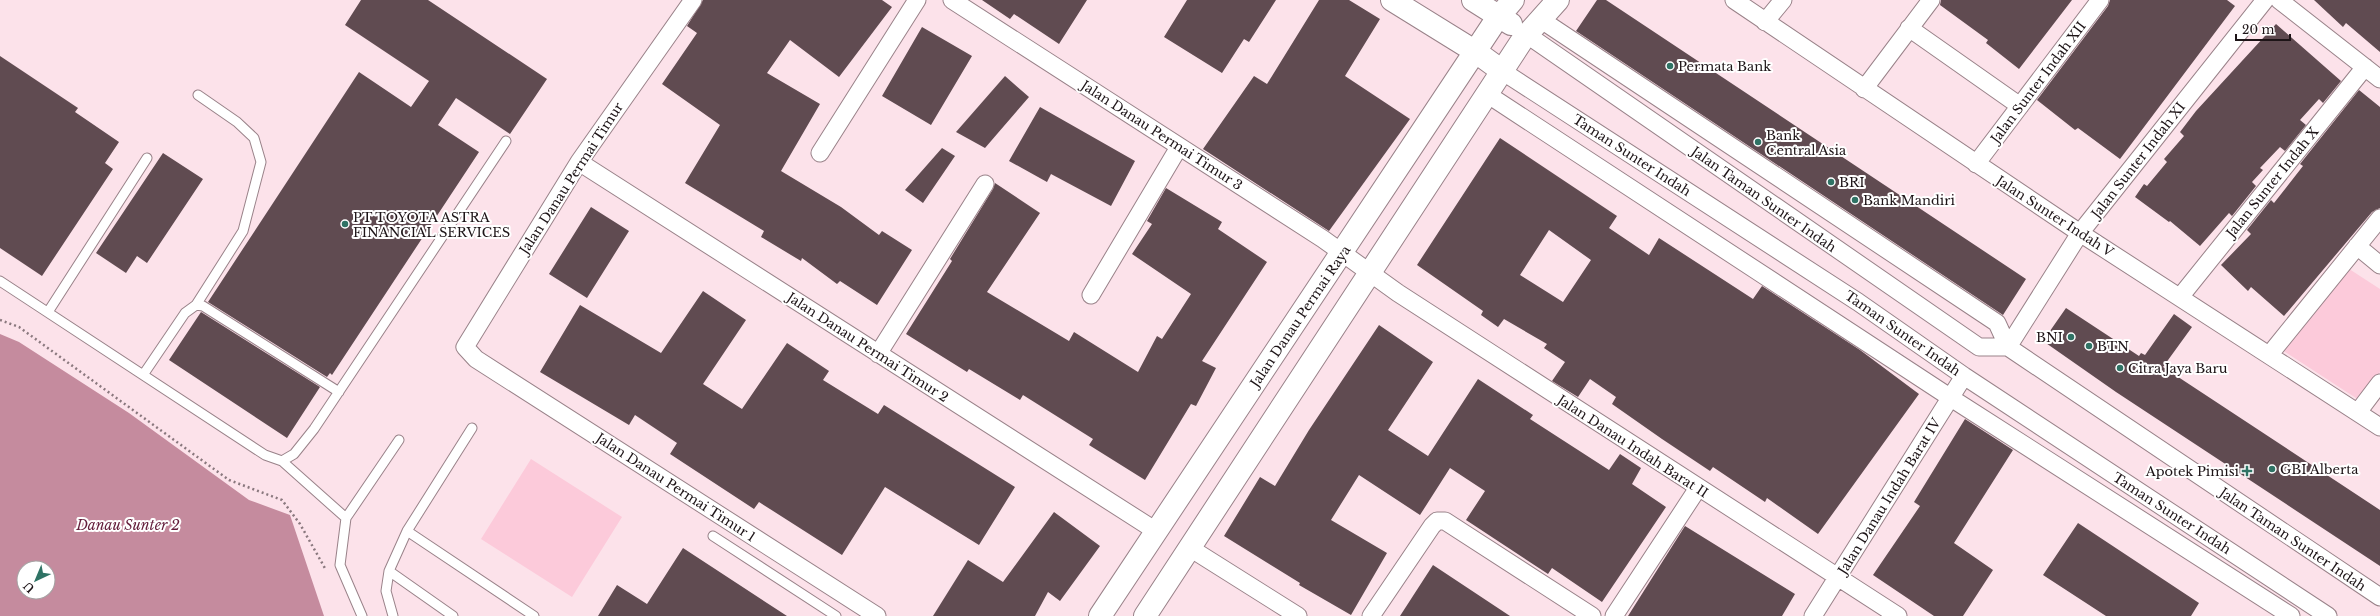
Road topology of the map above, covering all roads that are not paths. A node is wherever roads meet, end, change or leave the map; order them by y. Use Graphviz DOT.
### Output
graph roads {
  1 [pos="693,0"];
  2 [pos="917,0"];
  3 [pos="952,0"];
  4 [pos="1392,0"];
  5 [pos="1473,0"];
  6 [pos="1558,0"];
  7 [pos="1734,0"];
  8 [pos="1783,0"];
  9 [pos="1931,0"];
  10 [pos="2100,0"];
  11 [pos="2265,0"];
  12 [pos="2279,0"];
  13 [pos="1503,12"];
  14 [pos="1765,22"];
  15 [pos="1910,28"];
  16 [pos="1530,31"];
  17 [pos="1478,49"];
  18 [pos="2365,67"];
  19 [pos="1504,68"];
  20 [pos="2380,79"];
  21 [pos="1864,88"];
  22 [pos="1487,94"];
  23 [pos="198,95"];
  24 [pos="2020,106"];
  25 [pos="506,141"];
  26 [pos="1179,147"];
  27 [pos="820,153"];
  28 [pos="147,158"];
  29 [pos="579,162"];
  30 [pos="1976,164"];
  31 [pos="1771,174"];
  32 [pos="985,184"];
  33 [pos="1757,195"];
  34 [pos="2380,218"];
  35 [pos="2080,232"];
  36 [pos="2357,246"];
  37 [pos="1343,254"];
  38 [pos="2380,265"];
  39 [pos="1368,272"];
  40 [pos="0,281"];
  41 [pos="1091,295"];
  42 [pos="2180,297"];
  43 [pos="196,305"];
  44 [pos="48,312"];
  45 [pos="2008,347"];
  46 [pos="878,354"];
  47 [pos="2270,354"];
  48 [pos="476,359"];
  49 [pos="143,375"];
  50 [pos="1964,376"];
  51 [pos="2380,383"];
  52 [pos="339,392"];
  53 [pos="1951,398"];
  54 [pos="2358,412"];
  55 [pos="2380,427"];
  56 [pos="472,428"];
  57 [pos="399,440"];
  58 [pos="282,461"];
  59 [pos="1698,488"];
  60 [pos="346,518"];
  61 [pos="407,530"];
  62 [pos="1156,531"];
  63 [pos="713,536"];
  64 [pos="1190,548"];
  65 [pos="389,571"];
  66 [pos="1839,578"];
  67 [pos="2380,597"];
  68 [pos="362,616"];
  69 [pos="393,616"];
  70 [pos="453,616"];
  71 [pos="534,616"];
  72 [pos="836,616"];
  73 [pos="877,616"];
  74 [pos="1100,616"];
  75 [pos="1145,616"];
  76 [pos="1298,616"];
  77 [pos="1371,616"];
  78 [pos="1592,616"];
  79 [pos="1614,616"];
  80 [pos="1813,616"];
  81 [pos="1898,616"];
  82 [pos="2291,616"];
  83 [pos="2328,616"];
  1 -- 29 [label="street, Jalan Danau Permai Timur"];
  2 -- 27 [label="street"];
  3 -- 26 [label="street, Jalan Danau Permai Timur 3"];
  4 -- 17 [label="street, Taman Sunter Indah"];
  5 -- 13 [label="street"];
  6 -- 16 [label="street"];
  7 -- 14 [label="street, Jalan Sunter Indah V"];
  8 -- 14 [label="street"];
  9 -- 15 [label="street"];
  10 -- 24 [label="street, Jalan Sunter Indah XII"];
  11 -- 35 [label="street, Jalan Sunter Indah XI"];
  12 -- 18 [label="street"];
  13 -- 16 [label="street"];
  13 -- 17 [label="street, Jalan Danau Permai Raya"];
  14 -- 21 [label="street, Jalan Sunter Indah V"];
  15 -- 21 [label="street"];
  15 -- 24 [label="street"];
  16 -- 19 [label="street"];
  16 -- 31 [label="street, Jalan Taman Sunter Indah"];
  16 -- 33 [label="street, Jalan Taman Sunter Indah"];
  17 -- 19 [label="street, Taman Sunter Indah"];
  17 -- 37 [label="street, Jalan Danau Permai Raya"];
  18 -- 20 [label="street"];
  18 -- 42 [label="street, Jalan Sunter Indah X"];
  19 -- 22 [label="street"];
  19 -- 50 [label="street, Taman Sunter Indah"];
  21 -- 30 [label="street, Jalan Sunter Indah V"];
  22 -- 39 [label="street"];
  22 -- 53 [label="street"];
  23 -- 43 [label="lane"];
  24 -- 30 [label="street, Jalan Sunter Indah XII"];
  25 -- 52 [label="lane"];
  26 -- 37 [label="street, Jalan Danau Permai Timur 3"];
  26 -- 41 [label="street"];
  28 -- 44 [label="lane"];
  29 -- 46 [label="street, Jalan Danau Permai Timur 2"];
  29 -- 48 [label="street, Jalan Danau Permai Timur"];
  30 -- 35 [label="street, Jalan Sunter Indah V"];
  31 -- 33 [label="street"];
  31 -- 45 [label="street, Jalan Taman Sunter Indah"];
  32 -- 46 [label="street"];
  33 -- 45 [label="street, Jalan Taman Sunter Indah"];
  34 -- 36 [label="street"];
  35 -- 42 [label="street, Jalan Sunter Indah V"];
  35 -- 45 [label="street, Jalan Sunter Indah XI"];
  36 -- 38 [label="street"];
  36 -- 47 [label="street"];
  37 -- 39 [label="street, Jalan Danau Permai Timur 3"];
  37 -- 62 [label="street, Jalan Danau Permai Raya"];
  39 -- 59 [label="street, Jalan Danau Indah Barat II"];
  39 -- 64 [label="street"];
  40 -- 44 [label="lane"];
  42 -- 47 [label="street, Jalan Sunter Indah V"];
  43 -- 49 [label="lane"];
  43 -- 52 [label="lane"];
  44 -- 49 [label="lane"];
  45 -- 67 [label="street, Jalan Taman Sunter Indah"];
  46 -- 62 [label="street, Jalan Danau Permai Timur 2"];
  47 -- 54 [label="street, Jalan Sunter Indah V"];
  48 -- 73 [label="street, Jalan Danau Permai Timur 1"];
  49 -- 58 [label="lane"];
  50 -- 53 [label="street, Jalan Danau Indah Barat IV"];
  50 -- 83 [label="street, Taman Sunter Indah"];
  51 -- 54 [label="street"];
  52 -- 58 [label="lane"];
  53 -- 66 [label="street, Jalan Danau Indah Barat IV"];
  53 -- 82 [label="street"];
  54 -- 55 [label="street, Jalan Sunter Indah V"];
  56 -- 61 [label="lane"];
  57 -- 60 [label="lane"];
  58 -- 60 [label="lane"];
  59 -- 66 [label="street, Jalan Danau Indah Barat II"];
  59 -- 79 [label="street"];
  60 -- 68 [label="lane"];
  61 -- 65 [label="lane"];
  61 -- 71 [label="lane"];
  62 -- 74 [label="street, Jalan Danau Permai Raya"];
  63 -- 72 [label="lane"];
  64 -- 75 [label="street"];
  64 -- 76 [label="street"];
  65 -- 69 [label="lane"];
  65 -- 70 [label="lane"];
  66 -- 80 [label="street, Jalan Danau Indah Barat IV"];
  66 -- 81 [label="street, Jalan Danau Indah Barat II"];
  77 -- 78 [label="street"];
}
